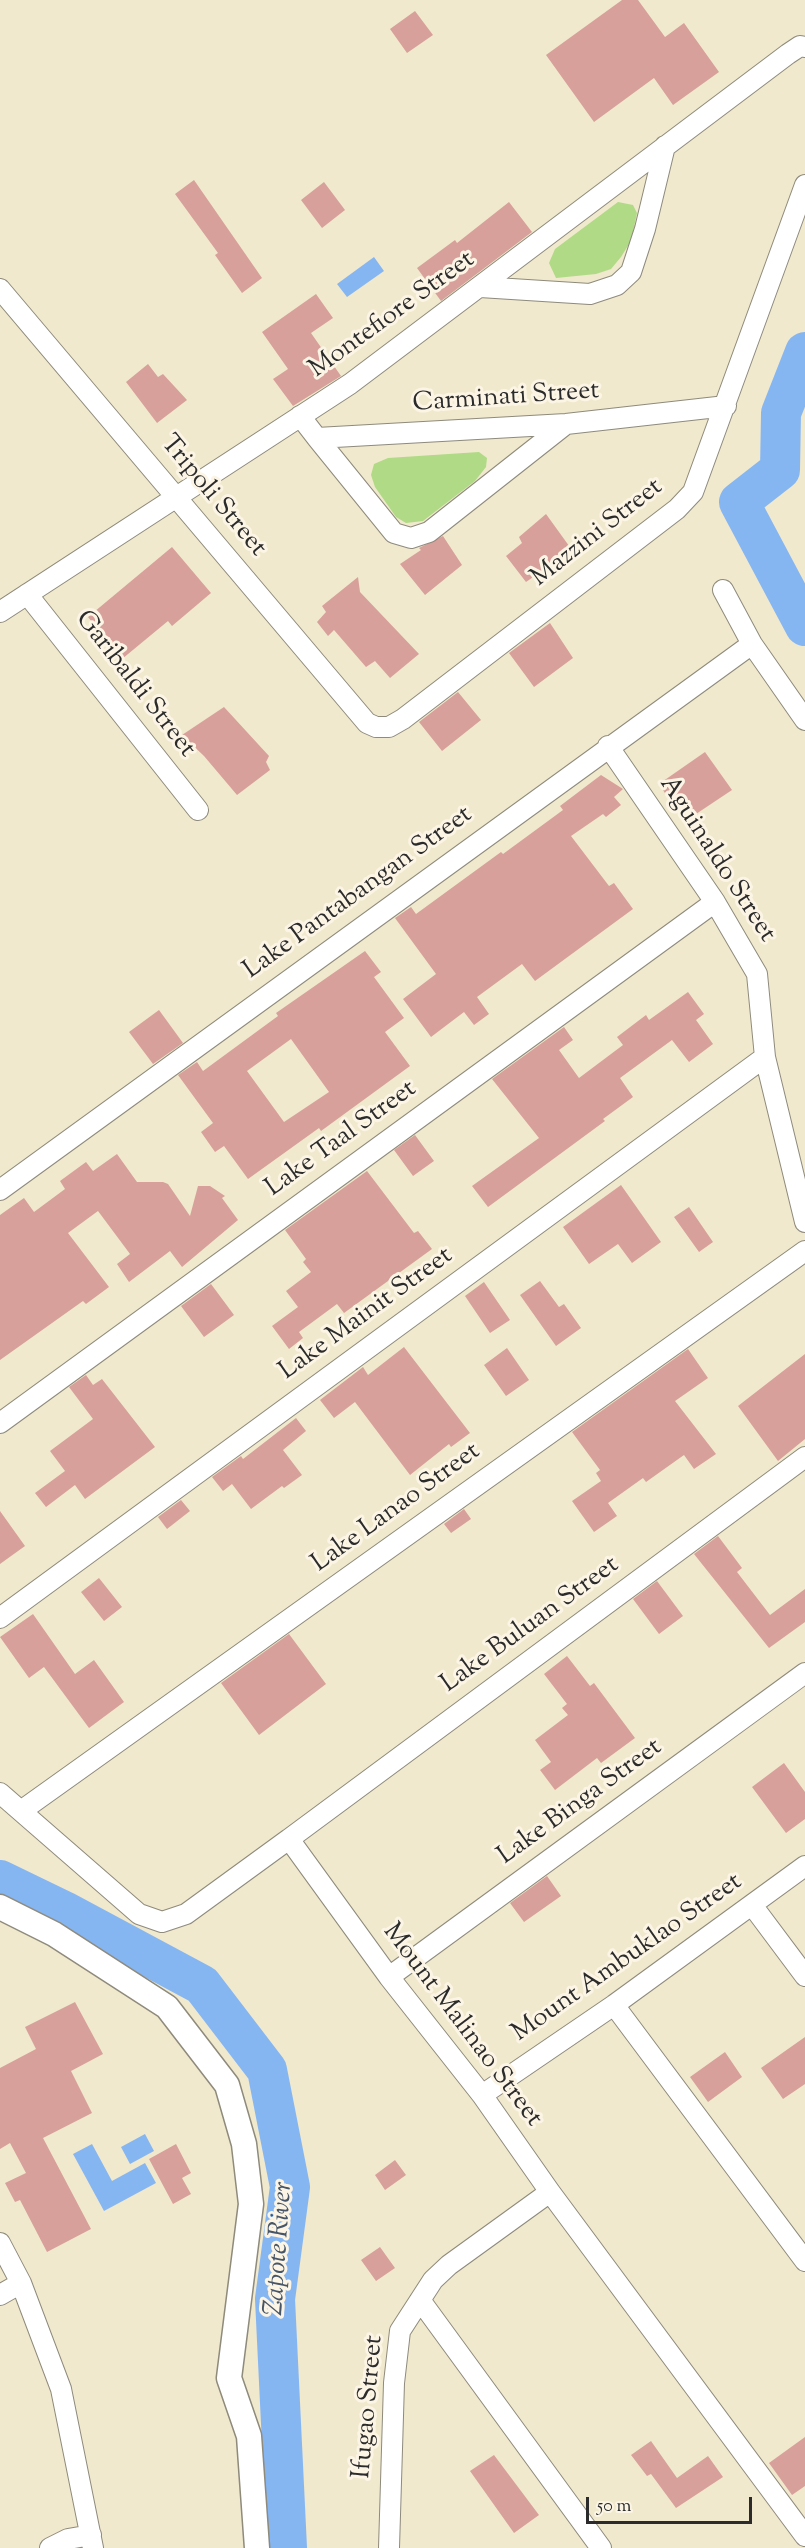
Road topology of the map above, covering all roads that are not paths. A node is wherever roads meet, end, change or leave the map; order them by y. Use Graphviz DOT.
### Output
graph roads {
  1 [pos="805,47"];
  2 [pos="665,147"];
  3 [pos="805,185"];
  4 [pos="480,287"];
  5 [pos="0,289"];
  6 [pos="726,406"];
  7 [pos="300,416"];
  8 [pos="566,424"];
  9 [pos="317,438"];
  10 [pos="176,496"];
  11 [pos="723,590"];
  12 [pos="27,594"];
  13 [pos="0,612"];
  14 [pos="752,644"];
  15 [pos="805,720"];
  16 [pos="389,727"];
  17 [pos="608,746"];
  18 [pos="198,810"];
  19 [pos="715,902"];
  20 [pos="765,1057"];
  21 [pos="0,1190"];
  22 [pos="805,1222"];
  23 [pos="805,1251"];
  24 [pos="0,1423"];
  25 [pos="805,1457"];
  26 [pos="0,1618"];
  27 [pos="805,1673"];
  28 [pos="0,1793"];
  29 [pos="21,1811"];
  30 [pos="289,1839"];
  31 [pos="805,1866"];
  32 [pos="752,1905"];
  33 [pos="0,1907"];
  34 [pos="805,1976"];
  35 [pos="389,1977"];
  36 [pos="614,2005"];
  37 [pos="482,2095"];
  38 [pos="550,2192"];
  39 [pos="0,2243"];
  40 [pos="805,2261"];
  41 [pos="21,2283"];
  42 [pos="0,2295"];
  43 [pos="420,2300"];
  44 [pos="805,2536"];
  45 [pos="92,2542"];
  46 [pos="50,2548"];
  47 [pos="256,2548"];
  48 [pos="389,2548"];
  49 [pos="601,2548"];
  1 -- 2 [label="street, Montefiore Street"];
  2 -- 4 [label="street, Montefiore Street"];
  2 -- 4 [label="street"];
  3 -- 6 [label="street, Mazzini Street"];
  4 -- 7 [label="street, Montefiore Street"];
  5 -- 10 [label="street, Tripoli Street"];
  6 -- 8 [label="street, Carminati Street"];
  6 -- 16 [label="street, Mazzini Street"];
  7 -- 9 [label="street"];
  7 -- 10 [label="street, Montefiore Street"];
  8 -- 9 [label="street, Carminati Street"];
  8 -- 9 [label="street"];
  10 -- 12 [label="street, Montefiore Street"];
  10 -- 16 [label="street, Tripoli Street"];
  11 -- 14 [label="street"];
  12 -- 13 [label="street, Montefiore Street"];
  12 -- 18 [label="street, Garibaldi Street"];
  14 -- 15 [label="street"];
  14 -- 17 [label="street, Lake Pantabangan Street"];
  17 -- 19 [label="street, Aguinaldo Street"];
  17 -- 21 [label="street, Lake Pantabangan Street"];
  19 -- 20 [label="street, Aguinaldo Street"];
  19 -- 24 [label="street, Lake Taal Street"];
  20 -- 22 [label="street, Aguinaldo Street"];
  20 -- 26 [label="street, Lake Mainit Street"];
  23 -- 29 [label="street, Lake Lanao Street"];
  25 -- 30 [label="street, Lake Buluan Street"];
  27 -- 35 [label="street, Lake Binga Street"];
  28 -- 29 [label="street"];
  29 -- 30 [label="street"];
  30 -- 35 [label="street, Mount Malinao Street"];
  31 -- 32 [label="street, Mount Ambuklao Street"];
  32 -- 34 [label="street"];
  32 -- 36 [label="street, Mount Ambuklao Street"];
  33 -- 47 [label="street"];
  35 -- 37 [label="street, Mount Malinao Street"];
  36 -- 37 [label="street, Mount Ambuklao Street"];
  36 -- 40 [label="street"];
  37 -- 38 [label="street, Mount Malinao Street"];
  38 -- 43 [label="street, Ifugao Street"];
  38 -- 44 [label="street, Mount Malinao Street"];
  39 -- 41 [label="street"];
  41 -- 42 [label="street"];
  41 -- 45 [label="street"];
  43 -- 48 [label="street, Ifugao Street"];
  43 -- 49 [label="street"];
  45 -- 46 [label="street"];
}
